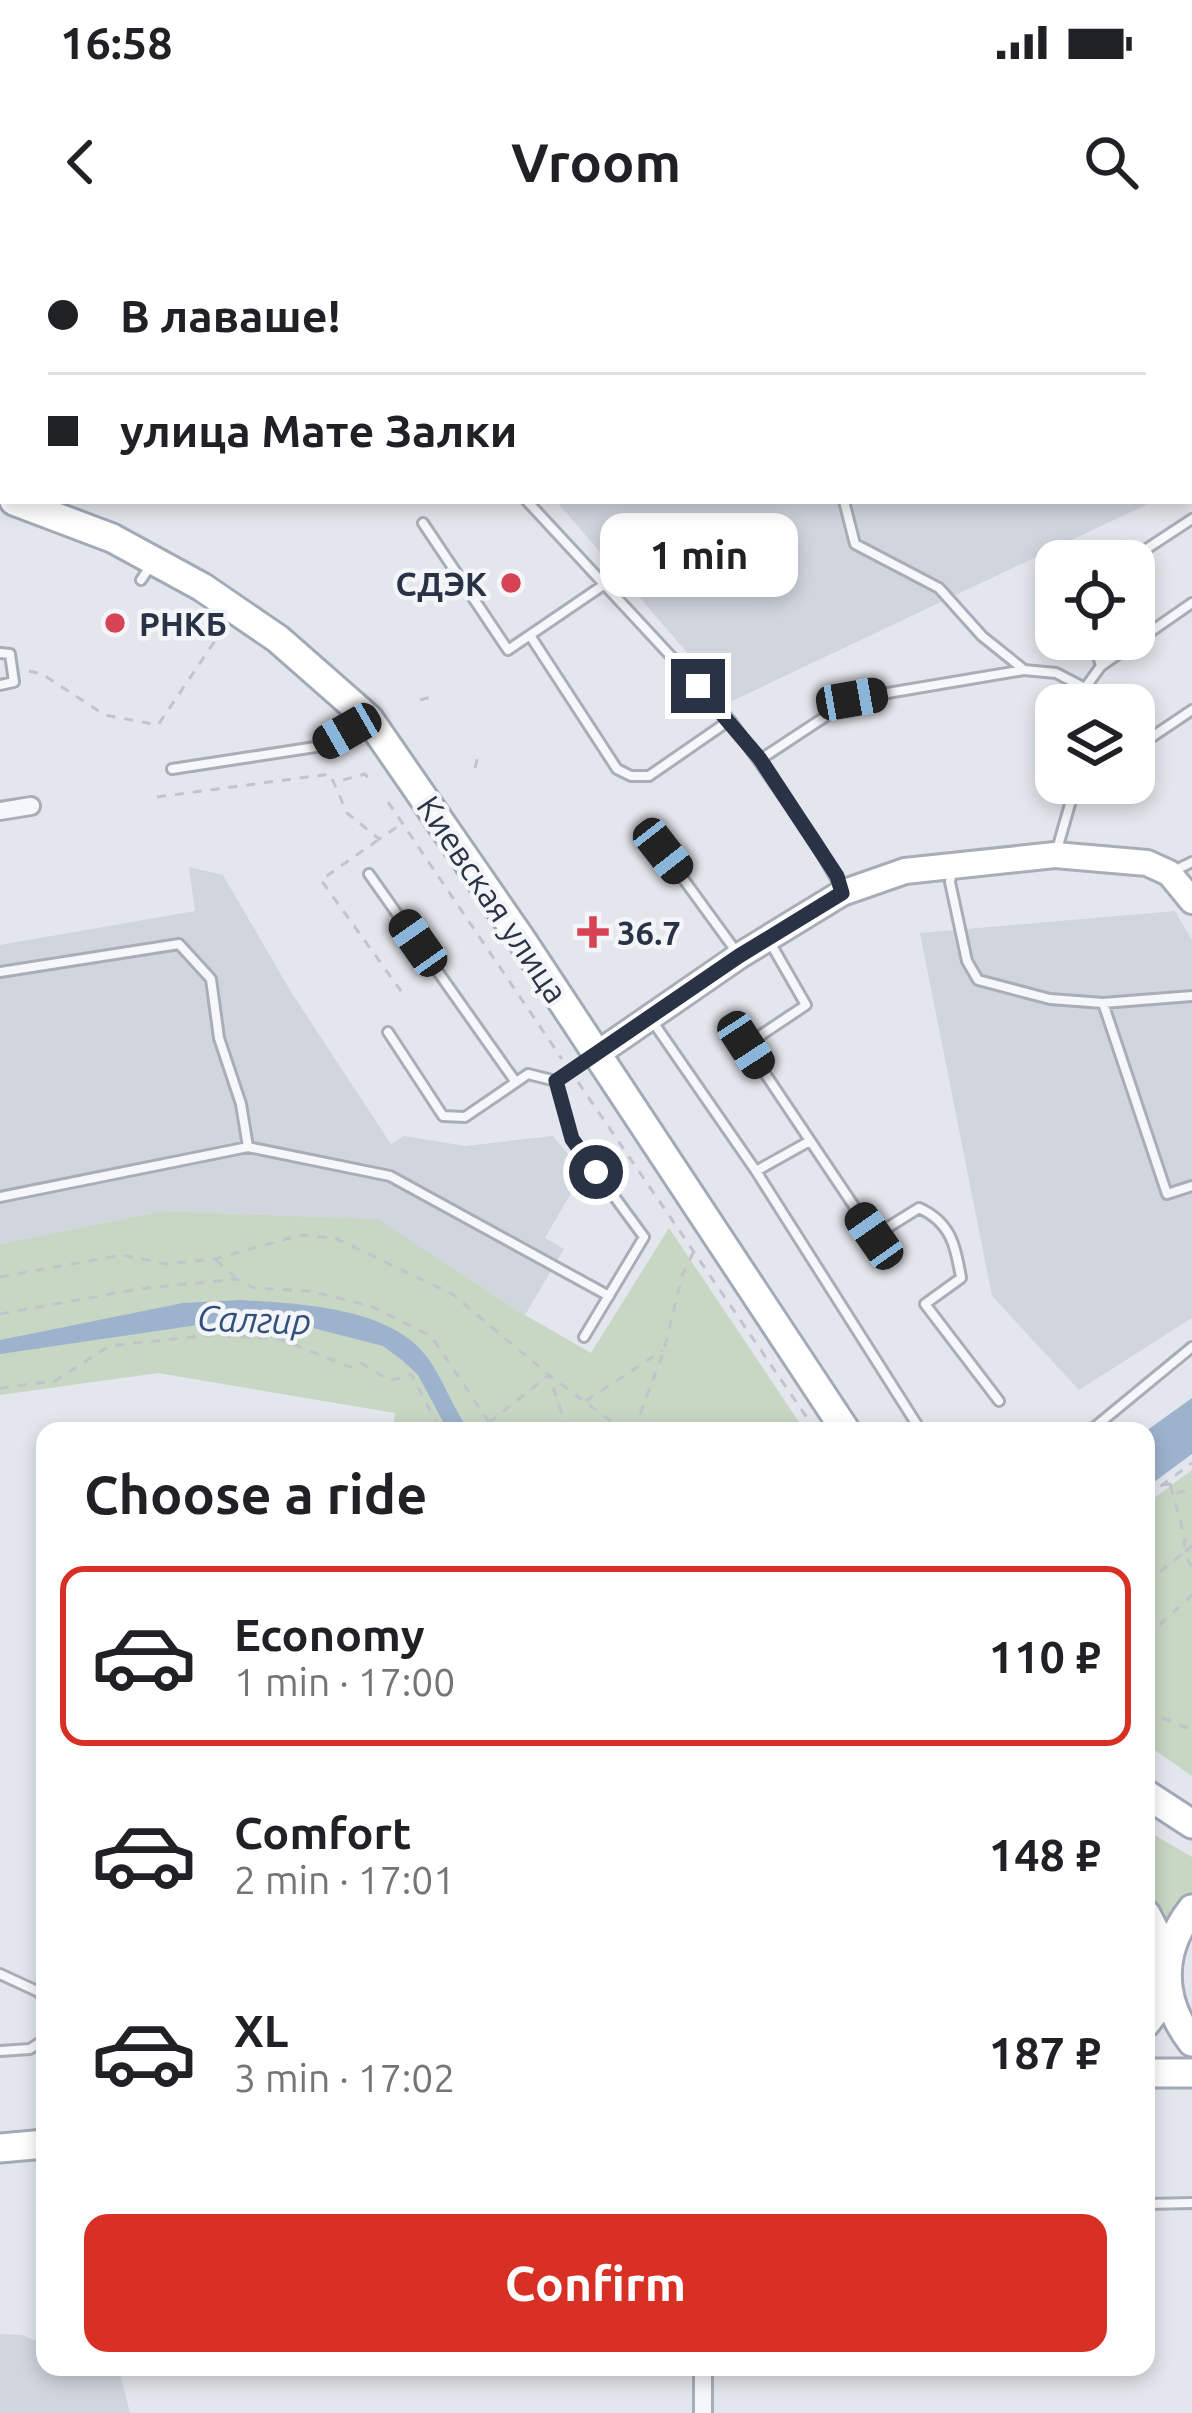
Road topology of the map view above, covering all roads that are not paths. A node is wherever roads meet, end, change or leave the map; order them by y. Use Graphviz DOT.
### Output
graph roads {
  1 [pos="20,504"];
  2 [pos="530,504"];
  3 [pos="845,504"];
  4 [pos="1192,519"];
  5 [pos="423,523"];
  6 [pos="1155,543"];
  7 [pos="605,584"];
  8 [pos="1192,603"];
  9 [pos="531,637"];
  10 [pos="0,653"];
  11 [pos="1099,660"];
  12 [pos="1101,667"];
  13 [pos="1024,670"];
  14 [pos="1077,684"];
  15 [pos="1088,684"];
  16 [pos="0,685"];
  17 [pos="1192,710"];
  18 [pos="369,719"];
  19 [pos="730,720"];
  20 [pos="1155,735"];
  21 [pos="760,759"];
  22 [pos="172,769"];
  23 [pos="1070,804"];
  24 [pos="31,806"];
  25 [pos="0,811"];
  26 [pos="663,851"];
  27 [pos="1055,855"];
  28 [pos="954,864"];
  29 [pos="1181,868"];
  30 [pos="369,874"];
  31 [pos="842,893"];
  32 [pos="1192,901"];
  33 [pos="767,938"];
  34 [pos="739,956"];
  35 [pos="0,972"];
  36 [pos="1192,996"];
  37 [pos="1103,1003"];
  38 [pos="649,1016"];
  39 [pos="388,1032"];
  40 [pos="597,1054"];
  41 [pos="514,1081"];
  42 [pos="556,1081"];
  43 [pos="808,1142"];
  44 [pos="248,1148"];
  45 [pos="756,1171"];
  46 [pos="1192,1186"];
  47 [pos="0,1197"];
  48 [pos="609,1297"];
  49 [pos="584,1337"];
  50 [pos="1192,1347"];
  51 [pos="999,1401"];
  52 [pos="840,1422"];
  53 [pos="915,1422"];
  54 [pos="1101,1422"];
  55 [pos="1155,1800"];
  56 [pos="1192,1824"];
  57 [pos="1192,1909"];
  58 [pos="1162,1973"];
  59 [pos="0,1974"];
  60 [pos="36,1991"];
  61 [pos="1192,2042"];
  62 [pos="36,2044"];
  63 [pos="0,2051"];
  64 [pos="1155,2073"];
  65 [pos="1192,2073"];
  66 [pos="36,2145"];
  67 [pos="0,2148"];
  68 [pos="1192,2203"];
  69 [pos="1155,2204"];
  70 [pos="703,2376"];
  71 [pos="703,2413"];
  1 -- 18 [label="main road, Киевская улица"];
  2 -- 7 [label="lane"];
  3 -- 13 [label="lane"];
  4 -- 6 [label="lane"];
  5 -- 9 [label="lane"];
  7 -- 9 [label="lane"];
  7 -- 19 [label="lane"];
  8 -- 12 [label="lane"];
  9 -- 19 [label="lane"];
  10 -- 16 [label="lane"];
  11 -- 12 [label="lane"];
  12 -- 15 [label="lane"];
  13 -- 14 [label="lane"];
  13 -- 21 [label="lane"];
  17 -- 20 [label="lane"];
  18 -- 22 [label="lane"];
  18 -- 40 [label="main road, Киевская улица"];
  19 -- 21 [label="lane"];
  21 -- 31 [label="lane"];
  23 -- 27 [label="lane"];
  24 -- 25 [label="street"];
  26 -- 34 [label="lane"];
  27 -- 28 [label="main road"];
  27 -- 29 [label="main road"];
  28 -- 31 [label="main road"];
  28 -- 37 [label="lane"];
  29 -- 32 [label="main road"];
  30 -- 41 [label="lane"];
  31 -- 33 [label="main road"];
  33 -- 34 [label="main road"];
  33 -- 43 [label="lane"];
  34 -- 38 [label="main road"];
  35 -- 44 [label="lane"];
  36 -- 37 [label="lane"];
  37 -- 46 [label="lane"];
  38 -- 40 [label="main road"];
  38 -- 45 [label="lane"];
  39 -- 41 [label="lane"];
  40 -- 42 [label="lane"];
  40 -- 52 [label="main road, Киевская улица"];
  41 -- 42 [label="lane"];
  42 -- 48 [label="lane"];
  43 -- 45 [label="lane"];
  43 -- 51 [label="lane"];
  44 -- 47 [label="lane"];
  44 -- 48 [label="lane"];
  45 -- 53 [label="lane"];
  48 -- 49 [label="lane"];
  50 -- 54 [label="lane"];
  55 -- 56 [label="main road"];
  57 -- 58 [label="main road"];
  58 -- 61 [label="main road"];
  59 -- 60 [label="lane"];
  62 -- 63 [label="lane"];
  64 -- 65 [label="main road"];
  66 -- 67 [label="main road"];
  68 -- 69 [label="lane"];
  70 -- 71 [label="street"];
}
